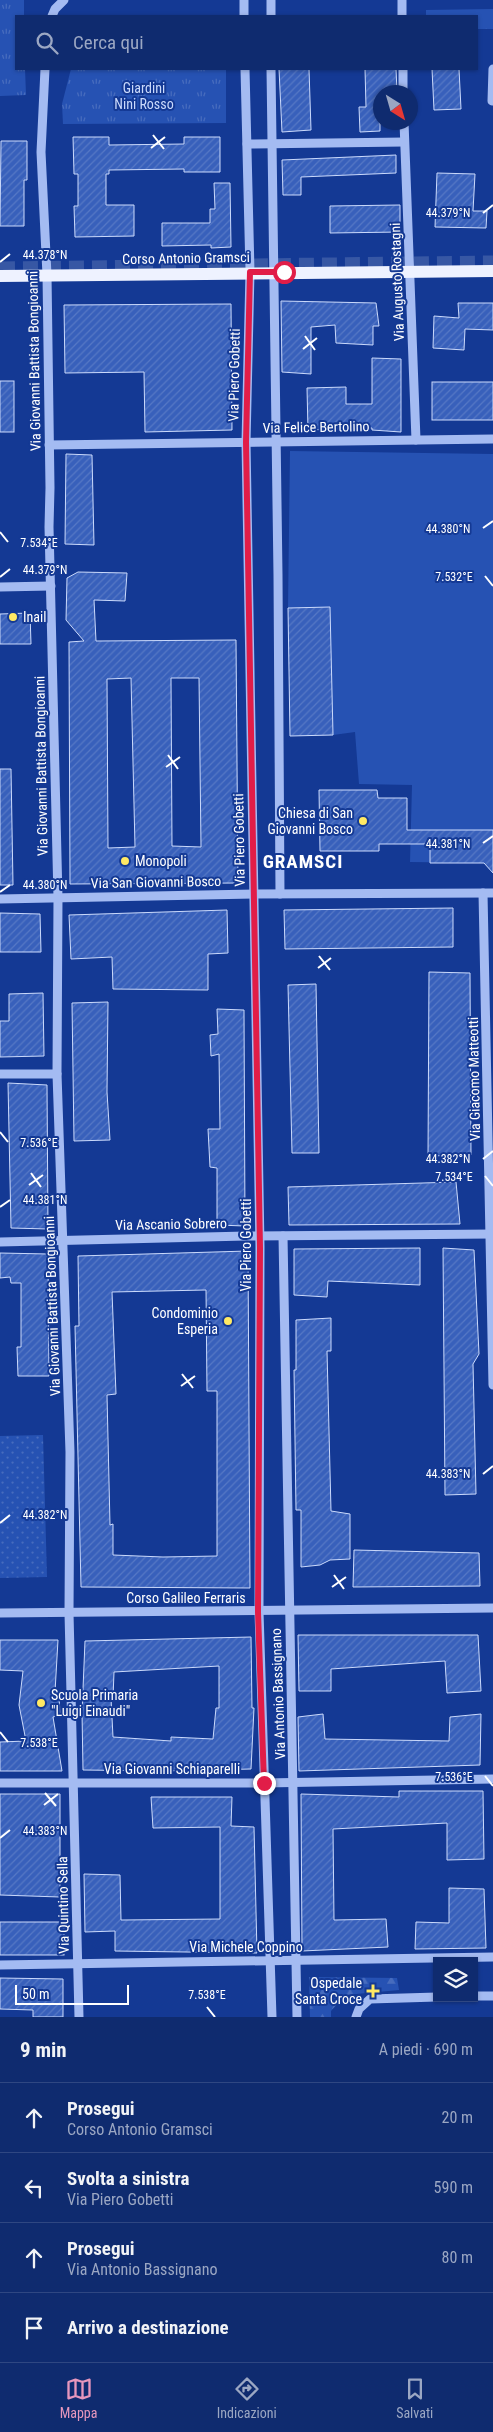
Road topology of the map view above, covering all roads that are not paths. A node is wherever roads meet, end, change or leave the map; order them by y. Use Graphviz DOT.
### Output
graph roads {
  1 [pos="64,0"];
  2 [pos="244,0"];
  3 [pos="271,0"];
  4 [pos="402,0"];
  5 [pos="52,15"];
  6 [pos="244,15"];
  7 [pos="271,15"];
  8 [pos="402,15"];
  9 [pos="493,68"];
  10 [pos="45,70"];
  11 [pos="245,70"];
  12 [pos="271,70"];
  13 [pos="403,70"];
  14 [pos="404,85"];
  15 [pos="492,100"];
  16 [pos="404,130"];
  17 [pos="404,142"];
  18 [pos="247,144"];
  19 [pos="271,144"];
  20 [pos="411,271"];
  21 [pos="493,271"];
  22 [pos="250,272"];
  23 [pos="274,272"];
  24 [pos="0,276"];
  25 [pos="47,276"];
  26 [pos="493,439"];
  27 [pos="416,440"];
  28 [pos="246,442"];
  29 [pos="277,442"];
  30 [pos="49,445"];
  31 [pos="51,586"];
  32 [pos="0,587"];
  33 [pos="488,893"];
  34 [pos="254,894"];
  35 [pos="280,894"];
  36 [pos="58,898"];
  37 [pos="0,899"];
  38 [pos="0,1074"];
  39 [pos="57,1074"];
  40 [pos="491,1112"];
  41 [pos="492,1234"];
  42 [pos="260,1236"];
  43 [pos="283,1236"];
  44 [pos="64,1240"];
  45 [pos="0,1242"];
  46 [pos="493,1385"];
  47 [pos="493,1608"];
  48 [pos="289,1611"];
  49 [pos="0,1612"];
  50 [pos="258,1612"];
  51 [pos="69,1613"];
  52 [pos="493,1779"];
  53 [pos="74,1782"];
  54 [pos="294,1782"];
  55 [pos="0,1783"];
  56 [pos="264,1783"];
  57 [pos="493,1957"];
  58 [pos="271,1961"];
  59 [pos="295,1961"];
  60 [pos="78,1962"];
  61 [pos="0,1965"];
  62 [pos="478,1996"];
  63 [pos="493,1996"];
  64 [pos="433,1997"];
  65 [pos="78,2017"];
  66 [pos="272,2017"];
  67 [pos="297,2017"];
  68 [pos="356,2017"];
  1 -- 5 [label="street"];
  2 -- 6 [label="street"];
  3 -- 7 [label="street"];
  4 -- 8 [label="street"];
  9 -- 15 [label="street"];
  10 -- 25 [label="street, Via Giovanni Battista Bongioanni"];
  11 -- 18 [label="street, Via Piero Gobetti"];
  12 -- 19 [label="street"];
  13 -- 14 [label="street"];
  16 -- 17 [label="street, Via Augusto Rostagni"];
  17 -- 19 [label="street"];
  17 -- 20 [label="street, Via Augusto Rostagni"];
  18 -- 19 [label="street"];
  18 -- 22 [label="street, Via Piero Gobetti"];
  19 -- 23 [label="street"];
  20 -- 21 [label="main road, Corso Antonio Gramsci"];
  20 -- 23 [label="main road, Corso Antonio Gramsci"];
  20 -- 27 [label="street, Via Augusto Rostagni"];
  22 -- 23 [label="main road, Corso Antonio Gramsci"];
  22 -- 25 [label="main road, Corso Antonio Gramsci"];
  22 -- 28 [label="street, Via Piero Gobetti"];
  23 -- 29 [label="street"];
  24 -- 25 [label="main road, Corso Antonio Gramsci"];
  25 -- 30 [label="street, Via Giovanni Battista Bongioanni"];
  26 -- 27 [label="street, Via Felice Bertolino"];
  27 -- 29 [label="street, Via Felice Bertolino"];
  28 -- 29 [label="street, Via Felice Bertolino"];
  28 -- 30 [label="street, Via Felice Bertolino"];
  28 -- 34 [label="street, Via Piero Gobetti"];
  29 -- 35 [label="street"];
  30 -- 31 [label="street, Via Giovanni Battista Bongioanni"];
  31 -- 32 [label="street"];
  31 -- 36 [label="street, Via Giovanni Battista Bongioanni"];
  33 -- 35 [label="street, Via San Giovanni Bosco"];
  33 -- 40 [label="street, Via Giacomo Matteotti"];
  34 -- 35 [label="street, Via San Giovanni Bosco"];
  34 -- 36 [label="street, Via San Giovanni Bosco"];
  34 -- 42 [label="street, Via Piero Gobetti"];
  36 -- 37 [label="street, Via San Giovanni Bosco"];
  36 -- 39 [label="street, Via Giovanni Battista Bongioanni"];
  38 -- 39 [label="street"];
  39 -- 44 [label="street, Via Giovanni Battista Bongioanni"];
  40 -- 41 [label="street, Via Giacomo Matteotti"];
  41 -- 43 [label="street, Via Ascanio Sobrero"];
  41 -- 46 [label="street, Via Giacomo Matteotti"];
  42 -- 43 [label="street, Via Ascanio Sobrero"];
  42 -- 44 [label="street, Via Ascanio Sobrero"];
  42 -- 50 [label="street, Via Piero Gobetti"];
  43 -- 48 [label="street"];
  44 -- 45 [label="street, Via Ascanio Sobrero"];
  44 -- 51 [label="street, Via Giovanni Battista Bongioanni"];
  47 -- 48 [label="street, Corso Galileo Ferraris"];
  48 -- 50 [label="street, Corso Galileo Ferraris"];
  48 -- 54 [label="street, Via Antonio Bassignano"];
  49 -- 51 [label="street, Corso Galileo Ferraris"];
  50 -- 51 [label="street, Corso Galileo Ferraris"];
  50 -- 56 [label="street, Via Antonio Bassignano"];
  51 -- 53 [label="street, Via Quintino Sella"];
  52 -- 54 [label="street, Via Giovanni Schiaparelli"];
  53 -- 55 [label="street, Via Giovanni Schiaparelli"];
  53 -- 56 [label="street, Via Giovanni Schiaparelli"];
  53 -- 60 [label="street, Via Quintino Sella"];
  54 -- 56 [label="street, Via Giovanni Schiaparelli"];
  54 -- 59 [label="street, Via Antonio Bassignano"];
  56 -- 58 [label="street, Via Antonio Bassignano"];
  57 -- 59 [label="street, Via Michele Coppino"];
  58 -- 59 [label="street, Via Michele Coppino"];
  58 -- 60 [label="street, Via Michele Coppino"];
  58 -- 66 [label="street, Via Antonio Bassignano"];
  59 -- 67 [label="street, Via Antonio Bassignano"];
  60 -- 61 [label="street, Via Michele Coppino"];
  60 -- 65 [label="street, Via Quintino Sella"];
  62 -- 63 [label="street"];
  64 -- 68 [label="street"];
}
